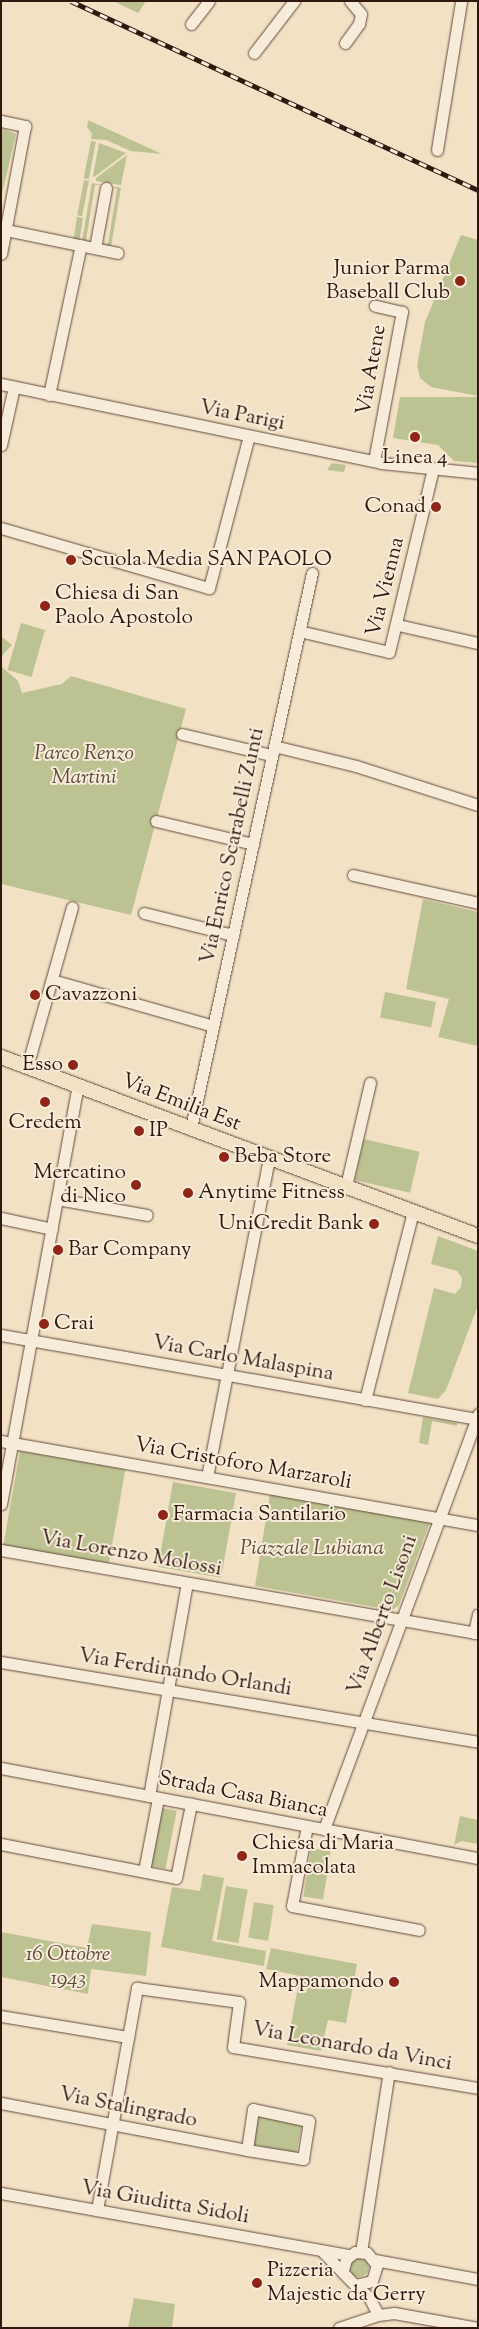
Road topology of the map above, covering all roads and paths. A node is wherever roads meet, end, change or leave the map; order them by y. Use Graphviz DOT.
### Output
graph roads {
  1 [pos="209,1"];
  2 [pos="294,1"];
  3 [pos="350,1"];
  4 [pos="461,1"];
  5 [pos="191,24"];
  6 [pos="345,43"];
  7 [pos="254,52"];
  8 [pos="1,121"];
  9 [pos="437,150"];
  10 [pos="106,188"];
  11 [pos="4,229"];
  12 [pos="81,246"];
  13 [pos="95,248"];
  14 [pos="118,253"];
  15 [pos="1,254"];
  16 [pos="375,306"];
  17 [pos="1,384"];
  18 [pos="14,387"];
  19 [pos="49,395"];
  20 [pos="248,436"];
  21 [pos="1,445"];
  22 [pos="374,461"];
  23 [pos="434,469"];
  24 [pos="478,473"];
  25 [pos="1,528"];
  26 [pos="312,573"];
  27 [pos="398,625"];
  28 [pos="299,632"];
  29 [pos="478,643"];
  30 [pos="182,734"];
  31 [pos="272,750"];
  32 [pos="478,805"];
  33 [pos="156,821"];
  34 [pos="253,844"];
  35 [pos="354,875"];
  36 [pos="478,903"];
  37 [pos="72,907"];
  38 [pos="144,913"];
  39 [pos="233,935"];
  40 [pos="52,980"];
  41 [pos="213,1026"];
  42 [pos="1,1057"];
  43 [pos="27,1066"];
  44 [pos="370,1083"];
  45 [pos="78,1086"];
  46 [pos="191,1128"];
  47 [pos="268,1157"];
  48 [pos="346,1186"];
  49 [pos="57,1198"];
  50 [pos="413,1211"];
  51 [pos="147,1214"];
  52 [pos="1,1218"];
  53 [pos="52,1229"];
  54 [pos="478,1236"];
  55 [pos="1,1335"];
  56 [pos="31,1341"];
  57 [pos="226,1375"];
  58 [pos="365,1400"];
  59 [pos="477,1418"];
  60 [pos="7,1442"];
  61 [pos="207,1477"];
  62 [pos="1,1504"];
  63 [pos="439,1518"];
  64 [pos="478,1526"];
  65 [pos="1,1550"];
  66 [pos="187,1583"];
  67 [pos="478,1614"];
  68 [pos="401,1620"];
  69 [pos="476,1633"];
  70 [pos="1,1662"];
  71 [pos="168,1689"];
  72 [pos="364,1721"];
  73 [pos="478,1742"];
  74 [pos="1,1768"];
  75 [pos="153,1797"];
  76 [pos="191,1804"];
  77 [pos="307,1826"];
  78 [pos="324,1829"];
  79 [pos="1,1844"];
  80 [pos="478,1858"];
  81 [pos="144,1872"];
  82 [pos="419,1930"];
  83 [pos="1,2016"];
  84 [pos="128,2038"];
  85 [pos="389,2072"];
  86 [pos="478,2088"];
  87 [pos="1,2103"];
  88 [pos="112,2124"];
  89 [pos="247,2150"];
  90 [pos="1,2193"];
  91 [pos="97,2210"];
  92 [pos="322,2251"];
  93 [pos="356,2253"];
  94 [pos="343,2270"];
  95 [pos="376,2270"];
  96 [pos="478,2279"];
  97 [pos="355,2285"];
  98 [pos="378,2314"];
  99 [pos="360,2324"];
  100 [pos="339,2328"];
  101 [pos="478,2328"];
  1 -- 5 [label="street"];
  2 -- 7 [label="street"];
  3 -- 6 [label="street"];
  4 -- 9 [label="street"];
  8 -- 11 [label="street"];
  10 -- 13 [label="street"];
  11 -- 12 [label="street"];
  11 -- 15 [label="street"];
  12 -- 13 [label="street"];
  12 -- 19 [label="street"];
  13 -- 14 [label="street"];
  16 -- 22 [label="street, Via Atene"];
  17 -- 18 [label="street, Via Parigi"];
  18 -- 19 [label="street, Via Parigi"];
  18 -- 21 [label="street"];
  19 -- 20 [label="street, Via Parigi"];
  20 -- 22 [label="street, Via Parigi"];
  20 -- 25 [label="street"];
  22 -- 23 [label="street, Via Parigi"];
  23 -- 24 [label="street, Via Parigi"];
  23 -- 27 [label="street, Via Vienna"];
  26 -- 28 [label="street, Via Enrico Scarabelli Zunti"];
  27 -- 28 [label="street, Via Vienna"];
  27 -- 29 [label="street"];
  28 -- 31 [label="street, Via Enrico Scarabelli Zunti"];
  30 -- 31 [label="street"];
  31 -- 32 [label="street"];
  31 -- 34 [label="street, Via Enrico Scarabelli Zunti"];
  33 -- 34 [label="street"];
  34 -- 39 [label="street, Via Enrico Scarabelli Zunti"];
  35 -- 36 [label="street"];
  37 -- 40 [label="street"];
  38 -- 39 [label="street"];
  39 -- 41 [label="street, Via Enrico Scarabelli Zunti"];
  40 -- 41 [label="street"];
  40 -- 43 [label="street"];
  41 -- 46 [label="street, Via Enrico Scarabelli Zunti"];
  42 -- 43 [label="main road, Via Emilia Est"];
  43 -- 45 [label="main road, Via Emilia Est"];
  44 -- 48 [label="street"];
  45 -- 46 [label="main road, Via Emilia Est"];
  45 -- 49 [label="street"];
  46 -- 47 [label="main road, Via Emilia Est"];
  47 -- 48 [label="main road, Via Emilia Est"];
  47 -- 57 [label="street"];
  48 -- 50 [label="main road, Via Emilia Est"];
  49 -- 51 [label="street"];
  49 -- 53 [label="street"];
  50 -- 54 [label="main road, Via Emilia Est"];
  50 -- 58 [label="street"];
  52 -- 53 [label="street"];
  53 -- 56 [label="street"];
  55 -- 56 [label="street, Via Carlo Malaspina"];
  56 -- 57 [label="street, Via Carlo Malaspina"];
  56 -- 60 [label="street"];
  57 -- 58 [label="street, Via Carlo Malaspina"];
  57 -- 61 [label="street"];
  58 -- 59 [label="street, Via Carlo Malaspina"];
  59 -- 63 [label="street, Via Alberto Lisoni"];
  60 -- 61 [label="street, Via Cristoforo Marzaroli"];
  60 -- 62 [label="street"];
  61 -- 63 [label="street, Via Cristoforo Marzaroli"];
  63 -- 64 [label="street, Via Cristoforo Marzaroli"];
  63 -- 68 [label="street, Via Alberto Lisoni"];
  65 -- 66 [label="street, Via Lorenzo Molossi"];
  66 -- 68 [label="street, Via Lorenzo Molossi"];
  66 -- 71 [label="street"];
  67 -- 69 [label="street"];
  68 -- 69 [label="street, Via Lorenzo Molossi"];
  68 -- 72 [label="street, Via Alberto Lisoni"];
  70 -- 71 [label="street, Via Ferdinando Orlandi"];
  71 -- 72 [label="street, Via Ferdinando Orlandi"];
  71 -- 75 [label="street"];
  72 -- 73 [label="street, Via Ferdinando Orlandi"];
  72 -- 78 [label="street, Via Alberto Lisoni"];
  74 -- 75 [label="street, Strada Casa Bianca"];
  75 -- 76 [label="street, Strada Casa Bianca"];
  75 -- 81 [label="street"];
  76 -- 77 [label="street, Strada Casa Bianca"];
  76 -- 81 [label="street"];
  77 -- 78 [label="street, Strada Casa Bianca"];
  77 -- 82 [label="street"];
  78 -- 80 [label="street, Strada Casa Bianca"];
  79 -- 81 [label="street"];
  83 -- 84 [label="street"];
  84 -- 85 [label="street, Via Leonardo da Vinci"];
  84 -- 88 [label="street, Via Leonardo da Vinci"];
  85 -- 86 [label="street, Via Leonardo da Vinci"];
  85 -- 93 [label="street"];
  87 -- 88 [label="street, Via Stalingrado"];
  88 -- 89 [label="street, Via Stalingrado"];
  88 -- 91 [label="street, Via Leonardo da Vinci"];
  89 -- 89 [label="street, Via Stalingrado"];
  90 -- 91 [label="street, Via Giuditta Sidoli"];
  91 -- 92 [label="street, Via Giuditta Sidoli"];
  92 -- 93 [label="street, Via Giuditta Sidoli"];
  92 -- 94 [label="street"];
  93 -- 94 [label="street"];
  93 -- 95 [label="street, Via Giuditta Sidoli"];
  94 -- 97 [label="street"];
  95 -- 96 [label="street, Via Giuditta Sidoli"];
  95 -- 97 [label="street, Via Giuditta Sidoli"];
  95 -- 98 [label="street"];
  97 -- 98 [label="street"];
  98 -- 99 [label="street"];
  98 -- 101 [label="street"];
  99 -- 100 [label="street"];
}
